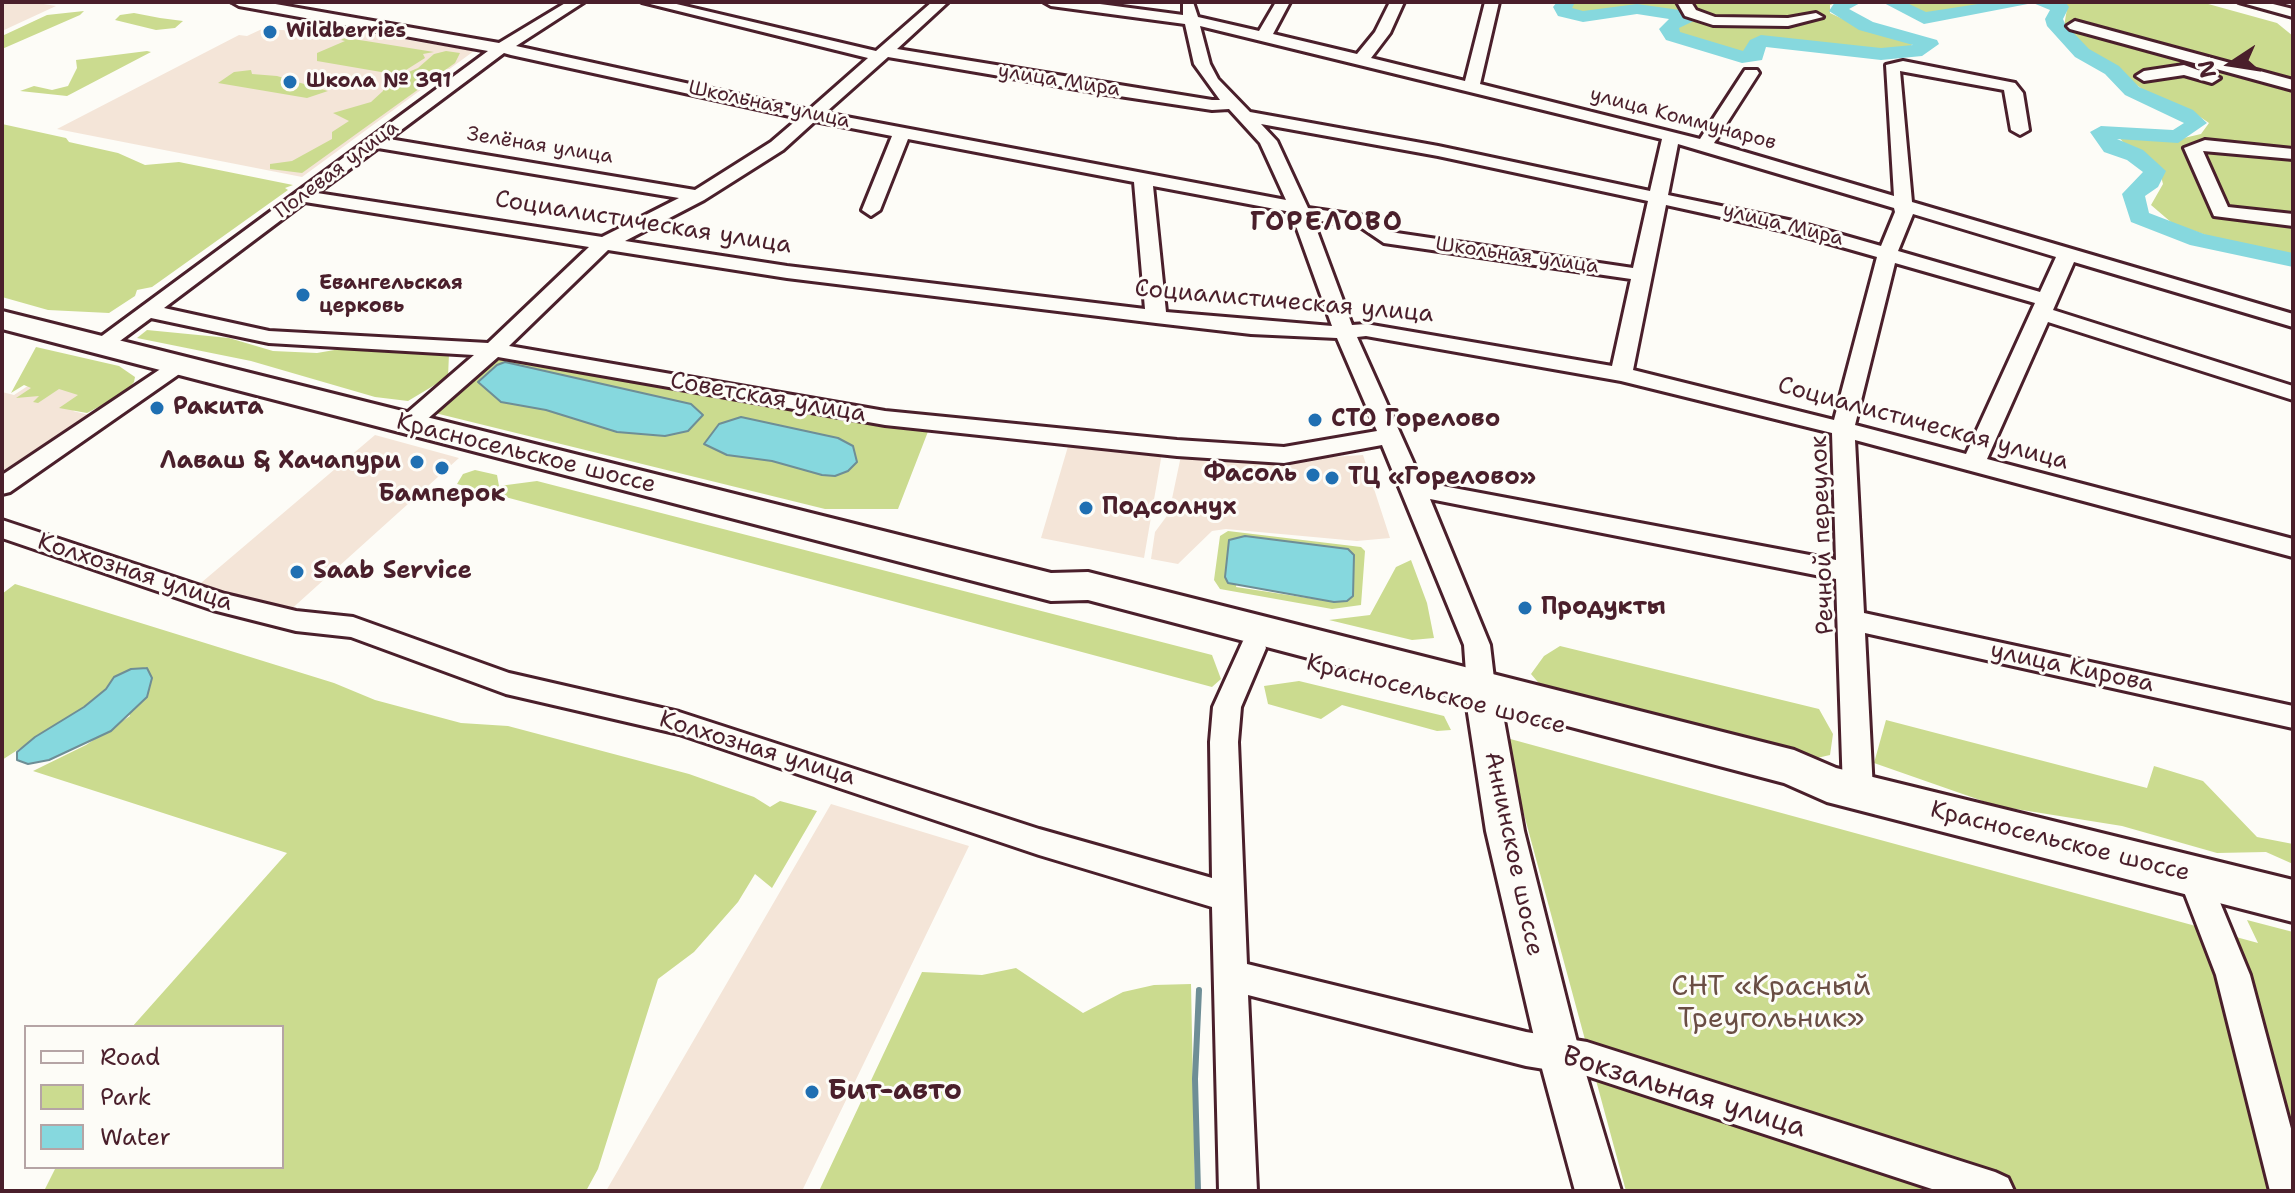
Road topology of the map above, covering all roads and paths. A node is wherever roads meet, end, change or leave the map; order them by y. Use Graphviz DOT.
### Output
graph roads {
  1 [pos="239,2"];
  2 [pos="577,2"];
  3 [pos="649,2"];
  4 [pos="941,2"];
  5 [pos="1051,2"];
  6 [pos="1283,2"];
  7 [pos="1397,2"];
  8 [pos="1492,2"];
  9 [pos="2246,2"];
  10 [pos="1684,5"];
  11 [pos="1189,10"];
  12 [pos="2293,13"];
  13 [pos="1816,17"];
  14 [pos="2075,26"];
  15 [pos="1264,36"];
  16 [pos="500,49"];
  17 [pos="882,54"];
  18 [pos="1362,59"];
  19 [pos="1751,73"];
  20 [pos="2144,76"];
  21 [pos="1472,86"];
  22 [pos="2293,87"];
  23 [pos="1239,110"];
  24 [pos="815,116"];
  25 [pos="2020,130"];
  26 [pos="902,132"];
  27 [pos="1671,136"];
  28 [pos="375,142"];
  29 [pos="1704,146"];
  30 [pos="2293,154"];
  31 [pos="1143,179"];
  32 [pos="1656,195"];
  33 [pos="302,196"];
  34 [pos="698,196"];
  35 [pos="1903,205"];
  36 [pos="871,210"];
  37 [pos="1300,211"];
  38 [pos="2293,220"];
  39 [pos="602,245"];
  40 [pos="1888,252"];
  41 [pos="2068,253"];
  42 [pos="1643,275"];
  43 [pos="2044,306"];
  44 [pos="148,311"];
  45 [pos="1156,317"];
  46 [pos="2,320"];
  47 [pos="2293,321"];
  48 [pos="1344,331"];
  49 [pos="102,345"];
  50 [pos="493,350"];
  51 [pos="177,365"];
  52 [pos="1621,374"];
  53 [pos="2293,393"];
  54 [pos="408,424"];
  55 [pos="1843,429"];
  56 [pos="1390,436"];
  57 [pos="1973,464"];
  58 [pos="2,486"];
  59 [pos="1413,488"];
  60 [pos="2,529"];
  61 [pos="2293,548"];
  62 [pos="1850,572"];
  63 [pos="1051,587"];
  64 [pos="1852,620"];
  65 [pos="1253,648"];
  66 [pos="1482,697"];
  67 [pos="2293,717"];
  68 [pos="1843,787"];
  69 [pos="2194,876"];
  70 [pos="1228,897"];
  71 [pos="2293,901"];
  72 [pos="1229,975"];
  73 [pos="1559,1054"];
  74 [pos="1238,1191"];
  75 [pos="1598,1191"];
  76 [pos="1995,1191"];
  77 [pos="2289,1191"];
  1 -- 16 [label="street, Школьная улица"];
  2 -- 16 [label="street, Полевая улица"];
  3 -- 17 [label="street, улица Мира"];
  4 -- 17 [label="street"];
  5 -- 11 [label="street, улица Коммунаров"];
  6 -- 15 [label="street"];
  7 -- 18 [label="street"];
  8 -- 21 [label="street"];
  9 -- 12 [label="street"];
  10 -- 13 [label="street"];
  11 -- 15 [label="street, улица Коммунаров"];
  11 -- 23 [label="street, Аннинское шоссе"];
  14 -- 22 [label="street"];
  15 -- 18 [label="street, улица Коммунаров"];
  16 -- 24 [label="street, Школьная улица"];
  16 -- 28 [label="street, Полевая улица"];
  17 -- 23 [label="street, улица Мира"];
  17 -- 24 [label="street"];
  18 -- 21 [label="street, улица Коммунаров"];
  19 -- 29 [label="street"];
  20 -- 22 [label="street"];
  21 -- 27 [label="street, улица Коммунаров"];
  23 -- 32 [label="street, улица Мира"];
  23 -- 37 [label="street, Аннинское шоссе"];
  24 -- 26 [label="street, Школьная улица"];
  24 -- 34 [label="street"];
  25 -- 35 [label="street, Речной переулок"];
  26 -- 31 [label="street, Школьная улица"];
  26 -- 36 [label="street"];
  27 -- 29 [label="street, улица Коммунаров"];
  27 -- 32 [label="street"];
  28 -- 33 [label="street, Полевая улица"];
  28 -- 34 [label="street, Зелёная улица"];
  29 -- 35 [label="street, улица Коммунаров"];
  30 -- 38 [label="street"];
  31 -- 37 [label="street, Школьная улица"];
  31 -- 45 [label="street"];
  32 -- 40 [label="street, улица Мира"];
  32 -- 42 [label="street"];
  33 -- 39 [label="street, Социалистическая улица"];
  33 -- 44 [label="street, Полевая улица"];
  34 -- 39 [label="street"];
  35 -- 40 [label="street, Речной переулок"];
  35 -- 41 [label="street, улица Коммунаров"];
  37 -- 42 [label="street, Школьная улица"];
  37 -- 48 [label="street, Аннинское шоссе"];
  39 -- 45 [label="street, Социалистическая улица"];
  39 -- 50 [label="street"];
  40 -- 43 [label="street, улица Мира"];
  40 -- 55 [label="street, Речной переулок"];
  41 -- 43 [label="street"];
  41 -- 47 [label="street, улица Коммунаров"];
  42 -- 52 [label="street"];
  43 -- 53 [label="street, улица Мира"];
  43 -- 57 [label="street"];
  44 -- 49 [label="street, Полевая улица"];
  44 -- 50 [label="street, Советская улица"];
  45 -- 48 [label="street, Социалистическая улица"];
  46 -- 49 [label="highway, Красносельское шоссе"];
  48 -- 52 [label="street, Социалистическая улица"];
  48 -- 56 [label="street, Аннинское шоссе"];
  49 -- 51 [label="highway, Красносельское шоссе"];
  50 -- 54 [label="street"];
  50 -- 56 [label="street, Советская улица"];
  51 -- 54 [label="highway, Красносельское шоссе"];
  51 -- 58 [label="street"];
  52 -- 55 [label="street, Социалистическая улица"];
  54 -- 63 [label="highway, Красносельское шоссе"];
  55 -- 57 [label="street, Социалистическая улица"];
  55 -- 62 [label="street, Речной переулок"];
  56 -- 59 [label="street, Аннинское шоссе"];
  57 -- 61 [label="street, Социалистическая улица"];
  59 -- 62 [label="street"];
  59 -- 66 [label="street, Аннинское шоссе"];
  60 -- 70 [label="street, Колхозная улица"];
  62 -- 64 [label="street, Речной переулок"];
  63 -- 65 [label="highway, Красносельское шоссе"];
  63 -- 66 [label="highway, Красносельское шоссе"];
  64 -- 67 [label="street, улица Кирова"];
  64 -- 68 [label="street, Речной переулок"];
  65 -- 66 [label="highway, Красносельское шоссе"];
  65 -- 70 [label="street"];
  66 -- 68 [label="highway, Красносельское шоссе"];
  66 -- 73 [label="main road, Аннинское шоссе"];
  68 -- 69 [label="highway, Красносельское шоссе"];
  69 -- 71 [label="highway, Красносельское шоссе"];
  69 -- 77 [label="street"];
  70 -- 72 [label="street"];
  72 -- 73 [label="street, Вокзальная улица"];
  72 -- 74 [label="street"];
  73 -- 75 [label="main road, Аннинское шоссе"];
  73 -- 76 [label="street, Вокзальная улица"];
}
